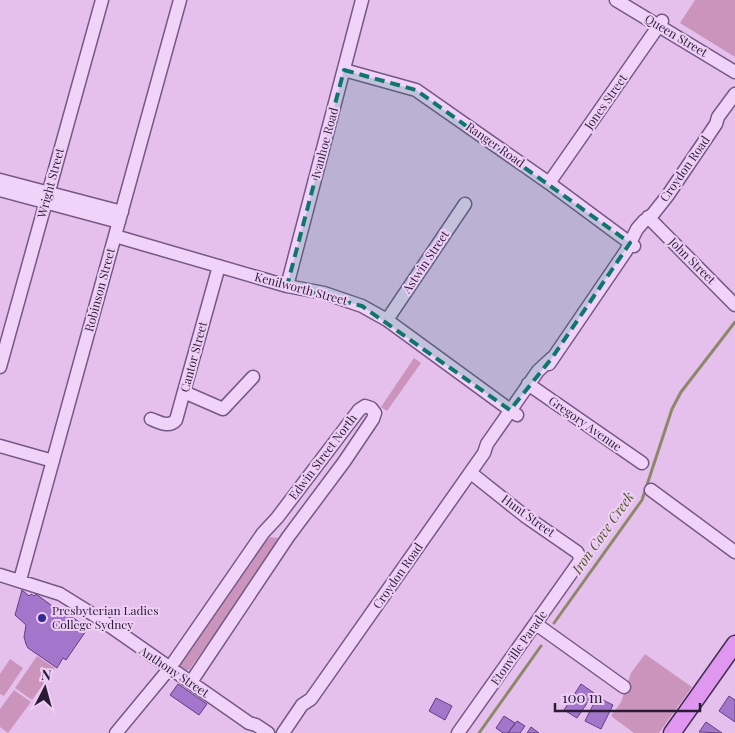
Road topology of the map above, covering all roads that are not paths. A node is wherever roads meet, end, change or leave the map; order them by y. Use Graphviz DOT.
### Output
graph roads {
  1 [pos="102,0"];
  2 [pos="180,0"];
  3 [pos="362,0"];
  4 [pos="616,0"];
  5 [pos="632,0"];
  6 [pos="661,23"];
  7 [pos="735,65"];
  8 [pos="344,70"];
  9 [pos="735,72"];
  10 [pos="735,94"];
  11 [pos="735,105"];
  12 [pos="716,124"];
  13 [pos="0,180"];
  14 [pos="549,183"];
  15 [pos="0,190"];
  16 [pos="47,198"];
  17 [pos="465,204"];
  18 [pos="120,217"];
  19 [pos="651,217"];
  20 [pos="115,236"];
  21 [pos="630,247"];
  22 [pos="218,266"];
  23 [pos="287,286"];
  24 [pos="735,305"];
  25 [pos="388,320"];
  26 [pos="0,367"];
  27 [pos="253,377"];
  28 [pos="532,387"];
  29 [pos="184,392"];
  30 [pos="514,412"];
  31 [pos="151,419"];
  32 [pos="0,446"];
  33 [pos="53,461"];
  34 [pos="642,464"];
  35 [pos="471,472"];
  36 [pos="651,490"];
  37 [pos="735,552"];
  38 [pos="579,562"];
  39 [pos="0,575"];
  40 [pos="20,580"];
  41 [pos="536,624"];
  42 [pos="735,644"];
  43 [pos="169,669"];
  44 [pos="191,682"];
  45 [pos="624,686"];
  46 [pos="311,699"];
  47 [pos="253,728"];
  48 [pos="116,733"];
  49 [pos="268,733"];
  50 [pos="283,733"];
  51 [pos="291,733"];
  52 [pos="458,733"];
  53 [pos="672,733"];
  1 -- 16 [label="street, Wright Street"];
  2 -- 18 [label="street, Robinson Street"];
  3 -- 8 [label="street, Ivanhoe Road"];
  4 -- 6 [label="street, Queen Street"];
  5 -- 6 [label="street, Queen Street"];
  6 -- 7 [label="street, Queen Street"];
  6 -- 9 [label="street, Queen Street"];
  6 -- 14 [label="street, Jones Street"];
  8 -- 14 [label="street, Ranger Road"];
  8 -- 23 [label="street, Ivanhoe Road"];
  10 -- 12 [label="street, Croydon Road"];
  11 -- 12 [label="street, Croydon Road"];
  12 -- 19 [label="street, Croydon Road"];
  13 -- 16 [label="street"];
  14 -- 21 [label="street, Ranger Road"];
  15 -- 16 [label="street"];
  16 -- 18 [label="street"];
  16 -- 26 [label="street, Wright Street"];
  17 -- 25 [label="street, Astwin Street"];
  18 -- 20 [label="street, Robinson Street"];
  19 -- 21 [label="street, Croydon Road"];
  19 -- 24 [label="street, John Street"];
  20 -- 22 [label="street, Kenilworth Street"];
  20 -- 33 [label="street, Robinson Street"];
  21 -- 28 [label="street, Croydon Road"];
  22 -- 23 [label="street, Kenilworth Street"];
  22 -- 29 [label="street, Cantor Street"];
  23 -- 25 [label="street, Kenilworth Street"];
  25 -- 30 [label="street, Kenilworth Street"];
  27 -- 29 [label="street"];
  28 -- 30 [label="street, Croydon Road"];
  28 -- 34 [label="street, Gregory Avenue"];
  29 -- 31 [label="street, Cantor Street"];
  30 -- 35 [label="street, Croydon Road"];
  32 -- 33 [label="street"];
  33 -- 40 [label="street, Robinson Street"];
  35 -- 38 [label="street, Hunt Street"];
  35 -- 46 [label="street, Croydon Road"];
  36 -- 37 [label="street"];
  38 -- 41 [label="street, Etonville Parade"];
  39 -- 40 [label="street, Anthony Street"];
  40 -- 43 [label="street, Anthony Street"];
  41 -- 45 [label="street"];
  41 -- 52 [label="street, Etonville Parade"];
  42 -- 53 [label="main road"];
  43 -- 44 [label="street, Anthony Street"];
  43 -- 44 [label="street, Edwin Street North"];
  43 -- 48 [label="street, Edwin Street North"];
  44 -- 47 [label="street, Anthony Street"];
  46 -- 50 [label="street, Croydon Road"];
  46 -- 51 [label="street, Croydon Road"];
  47 -- 49 [label="street, Anthony Street"];
}
